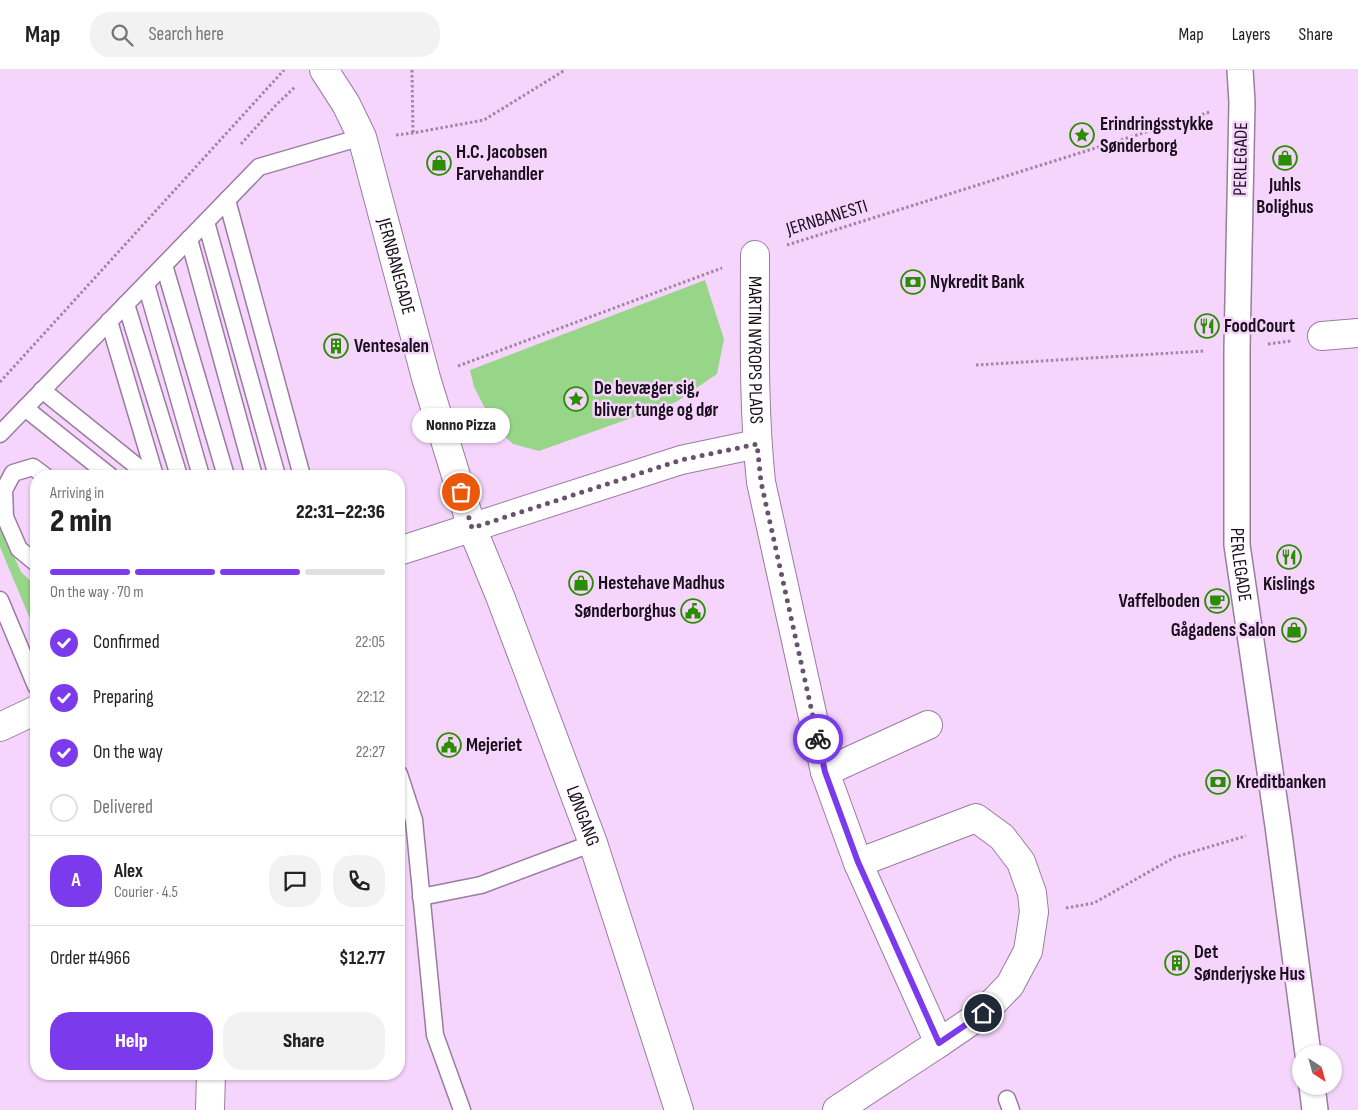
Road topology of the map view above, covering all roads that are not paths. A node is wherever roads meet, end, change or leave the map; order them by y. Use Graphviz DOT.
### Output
graph roads {
  1 [pos="324,70"];
  2 [pos="1240,70"];
  3 [pos="362,137"];
  4 [pos="227,200"];
  5 [pos="206,222"];
  6 [pos="189,239"];
  7 [pos="755,255"];
  8 [pos="164,265"];
  9 [pos="146,284"];
  10 [pos="126,304"];
  11 [pos="109,321"];
  12 [pos="1358,333"];
  13 [pos="1322,336"];
  14 [pos="42,390"];
  15 [pos="25,408"];
  16 [pos="0,434"];
  17 [pos="757,444"];
  18 [pos="37,470"];
  19 [pos="102,470"];
  20 [pos="142,470"];
  21 [pos="153,470"];
  22 [pos="177,470"];
  23 [pos="199,470"];
  24 [pos="224,470"];
  25 [pos="252,470"];
  26 [pos="275,470"];
  27 [pos="300,470"];
  28 [pos="472,528"];
  29 [pos="405,550"];
  30 [pos="30,558"];
  31 [pos="0,600"];
  32 [pos="30,672"];
  33 [pos="30,713"];
  34 [pos="928,725"];
  35 [pos="0,727"];
  36 [pos="825,772"];
  37 [pos="405,792"];
  38 [pos="593,844"];
  39 [pos="858,862"];
  40 [pos="421,897"];
  41 [pos="939,1043"];
  42 [pos="1307,1045"];
  43 [pos="211,1080"];
  44 [pos="1313,1095"];
  45 [pos="839,1109"];
  46 [pos="210,1110"];
  47 [pos="462,1110"];
  48 [pos="679,1110"];
  49 [pos="1315,1110"];
  1 -- 3 [label="street, JERNBANEGADE"];
  2 -- 42 [label="street, PERLEGADE"];
  3 -- 4 [label="lane"];
  3 -- 28 [label="street, JERNBANEGADE"];
  4 -- 5 [label="lane"];
  4 -- 27 [label="lane"];
  5 -- 6 [label="lane"];
  5 -- 26 [label="lane"];
  6 -- 8 [label="lane"];
  6 -- 25 [label="lane"];
  7 -- 17 [label="street, MARTIN NYROPS PLADS"];
  8 -- 9 [label="lane"];
  8 -- 24 [label="lane"];
  9 -- 10 [label="lane"];
  9 -- 23 [label="lane"];
  10 -- 11 [label="lane"];
  10 -- 22 [label="lane"];
  11 -- 14 [label="lane"];
  11 -- 21 [label="lane"];
  12 -- 13 [label="street"];
  14 -- 15 [label="lane"];
  14 -- 20 [label="lane"];
  15 -- 16 [label="lane"];
  15 -- 19 [label="lane"];
  17 -- 28 [label="street, MARTIN NYROPS PLADS"];
  17 -- 36 [label="street, MARTIN NYROPS PLADS"];
  18 -- 30 [label="lane"];
  28 -- 29 [label="street, MARTIN NYROPS PLADS"];
  28 -- 38 [label="street, LØNGANG"];
  31 -- 32 [label="lane"];
  33 -- 35 [label="street"];
  34 -- 36 [label="street"];
  36 -- 39 [label="street, MARTIN NYROPS PLADS"];
  37 -- 40 [label="lane"];
  38 -- 40 [label="lane"];
  38 -- 48 [label="street, LØNGANG"];
  39 -- 41 [label="street, MARTIN NYROPS PLADS"];
  39 -- 41 [label="street"];
  40 -- 47 [label="lane"];
  41 -- 45 [label="street"];
  43 -- 46 [label="street"];
  44 -- 49 [label="street"];
}
